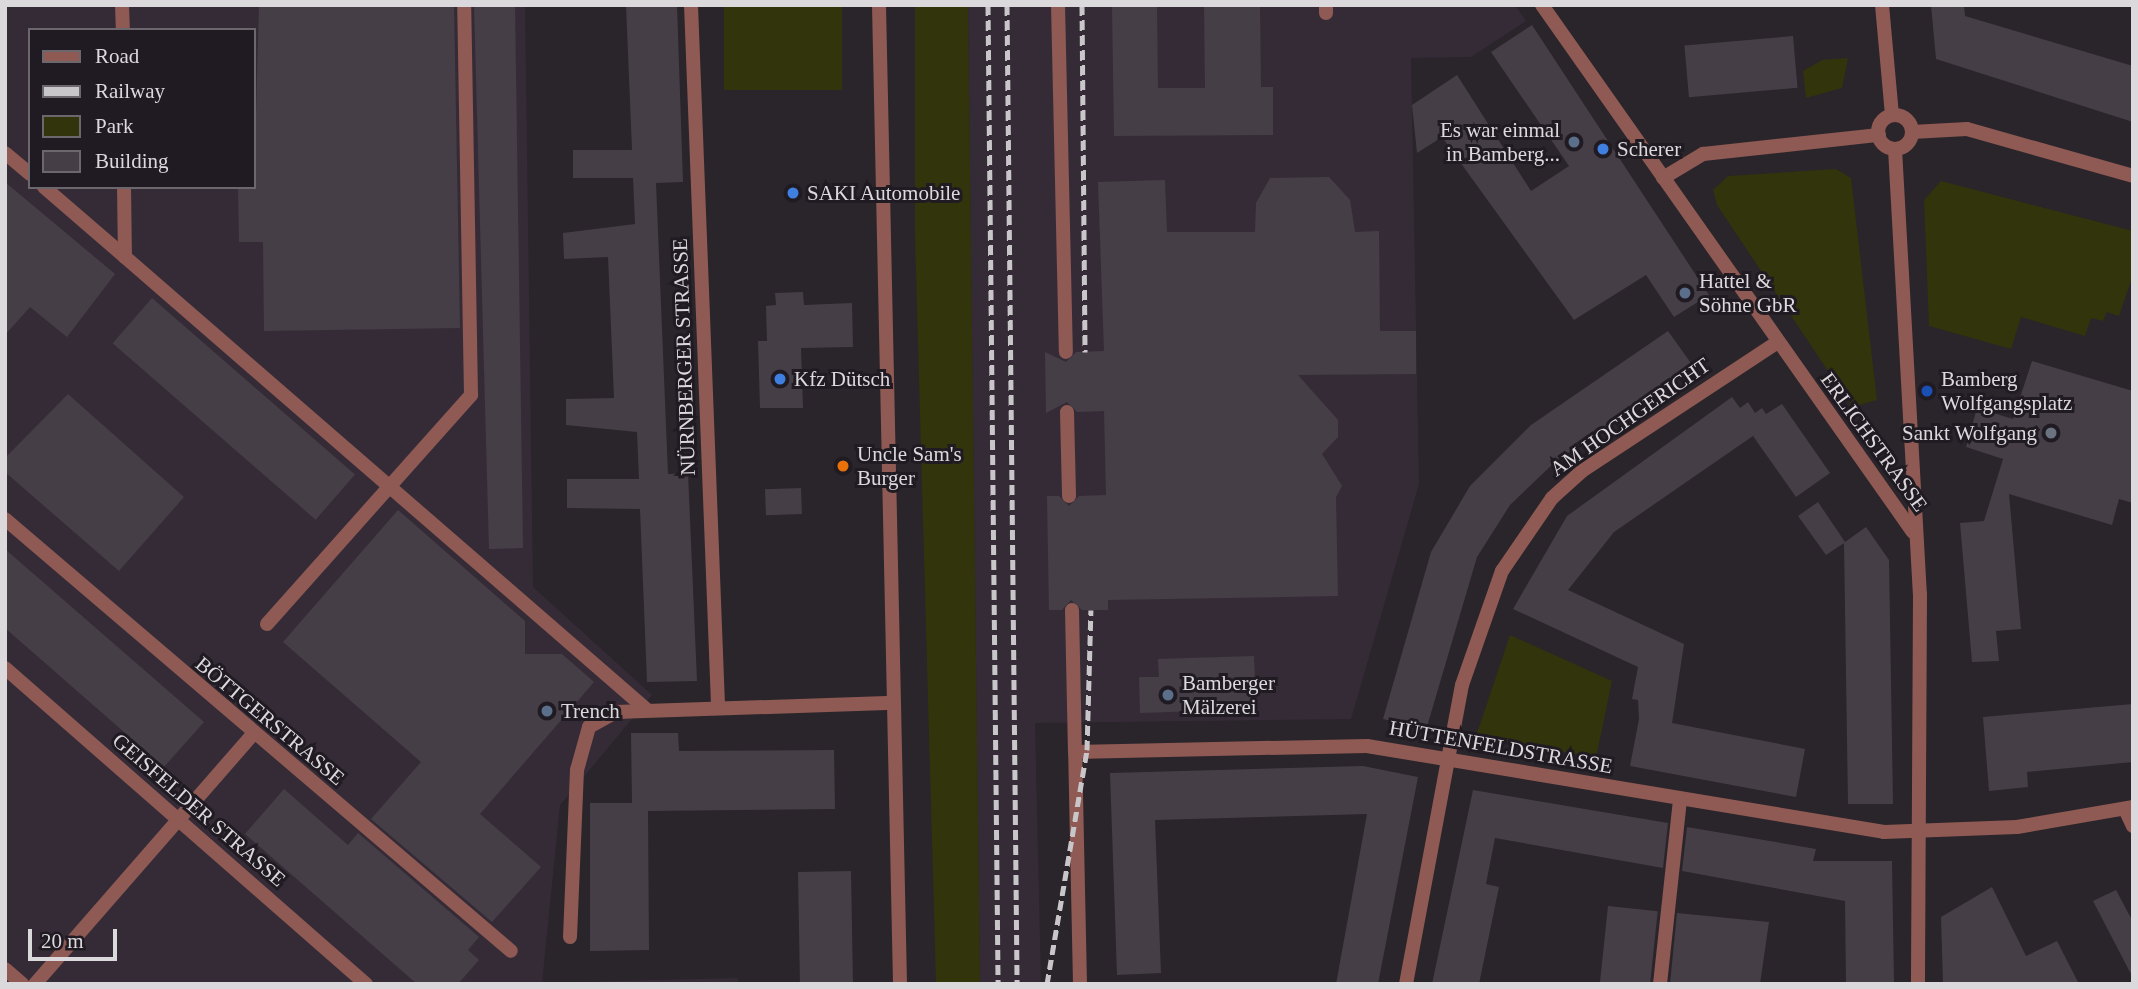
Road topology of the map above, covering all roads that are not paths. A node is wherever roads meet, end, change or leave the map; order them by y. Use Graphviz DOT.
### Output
graph roads {
  1 [pos="122,5"];
  2 [pos="464,5"];
  3 [pos="691,5"];
  4 [pos="879,5"];
  5 [pos="1058,5"];
  6 [pos="1542,5"];
  7 [pos="1882,5"];
  8 [pos="122,28"];
  9 [pos="1892,115"];
  10 [pos="1912,132"];
  11 [pos="1879,135"];
  12 [pos="1895,149"];
  13 [pos="5,153"];
  14 [pos="28,172"];
  15 [pos="2133,176"];
  16 [pos="1663,178"];
  17 [pos="46,189"];
  18 [pos="124,189"];
  19 [pos="125,257"];
  20 [pos="1776,343"];
  21 [pos="1066,352"];
  22 [pos="1068,412"];
  23 [pos="389,485"];
  24 [pos="1069,496"];
  25 [pos="5,519"];
  26 [pos="1914,533"];
  27 [pos="1072,610"];
  28 [pos="267,624"];
  29 [pos="5,668"];
  30 [pos="894,703"];
  31 [pos="718,706"];
  32 [pos="647,710"];
  33 [pos="252,735"];
  34 [pos="1075,752"];
  35 [pos="1449,758"];
  36 [pos="1680,799"];
  37 [pos="2129,808"];
  38 [pos="178,820"];
  39 [pos="2133,825"];
  40 [pos="1917,830"];
  41 [pos="570,937"];
  42 [pos="511,951"];
  43 [pos="5,969"];
  44 [pos="22,984"];
  45 [pos="35,984"];
  46 [pos="366,984"];
  47 [pos="900,984"];
  48 [pos="1080,984"];
  49 [pos="1406,984"];
  50 [pos="1660,984"];
  51 [pos="1918,984"];
  1 -- 8 [label="street"];
  2 -- 23 [label="street"];
  3 -- 31 [label="street, NÜRNBERGER STRASSE"];
  4 -- 30 [label="street"];
  5 -- 21 [label="street"];
  6 -- 16 [label="street, ERLICHSTRASSE"];
  7 -- 9 [label="street"];
  9 -- 10 [label="street"];
  9 -- 11 [label="street"];
  10 -- 12 [label="street"];
  10 -- 15 [label="street"];
  11 -- 12 [label="street"];
  11 -- 16 [label="street"];
  12 -- 26 [label="street"];
  13 -- 14 [label="street"];
  16 -- 20 [label="street, ERLICHSTRASSE"];
  17 -- 19 [label="street"];
  18 -- 19 [label="street"];
  19 -- 23 [label="street"];
  20 -- 26 [label="street, ERLICHSTRASSE"];
  20 -- 35 [label="street, AM HOCHGERICHT"];
  22 -- 24 [label="street"];
  23 -- 28 [label="street"];
  23 -- 32 [label="street"];
  25 -- 33 [label="street, BÖTTGERSTRASSE"];
  26 -- 40 [label="street, ERLICHSTRASSE"];
  27 -- 34 [label="street"];
  29 -- 38 [label="street, GEISFELDER STRASSE"];
  30 -- 31 [label="street"];
  30 -- 47 [label="street"];
  31 -- 32 [label="street"];
  32 -- 41 [label="street"];
  33 -- 38 [label="street"];
  33 -- 42 [label="street, BÖTTGERSTRASSE"];
  34 -- 35 [label="street, HÜTTENFELDSTRASSE"];
  34 -- 48 [label="street"];
  35 -- 36 [label="street, HÜTTENFELDSTRASSE"];
  35 -- 49 [label="street, AM HOCHGERICHT"];
  36 -- 40 [label="street, HÜTTENFELDSTRASSE"];
  36 -- 50 [label="street"];
  37 -- 39 [label="street"];
  37 -- 40 [label="street, HÜTTENFELDSTRASSE"];
  38 -- 45 [label="street"];
  38 -- 46 [label="street, GEISFELDER STRASSE"];
  40 -- 51 [label="street, ERLICHSTRASSE"];
  43 -- 44 [label="street"];
}
